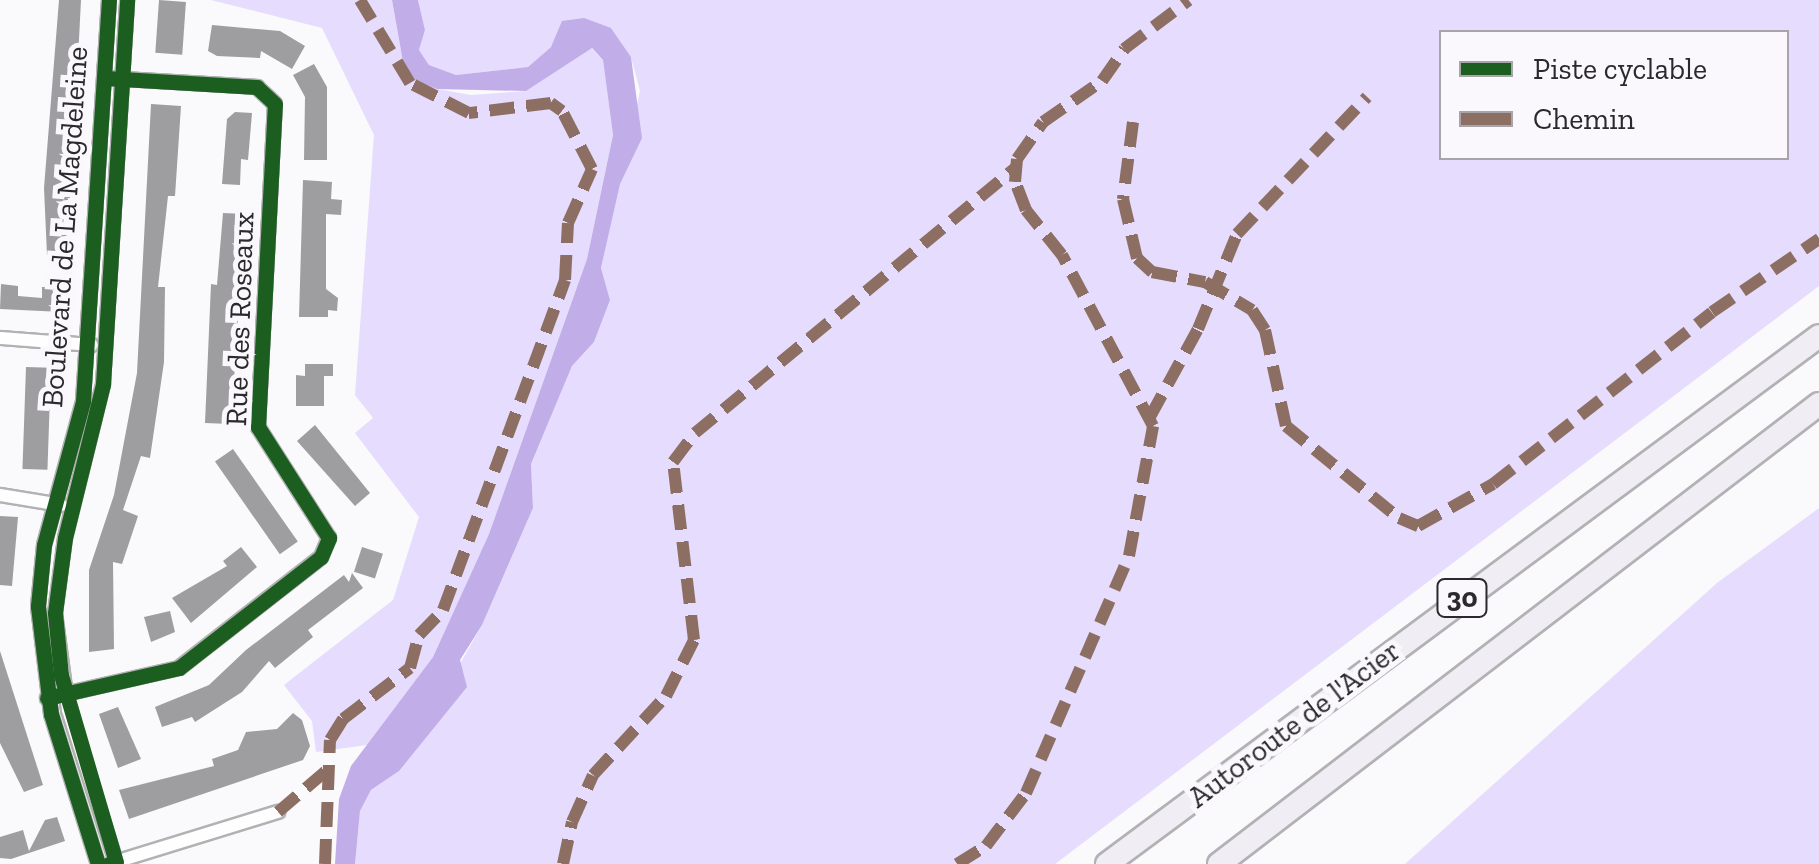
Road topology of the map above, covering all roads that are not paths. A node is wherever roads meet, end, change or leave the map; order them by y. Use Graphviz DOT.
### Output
graph roads {
  1 [pos="109,0"];
  2 [pos="127,0"];
  3 [pos="104,78"];
  4 [pos="122,78"];
  5 [pos="1819,336"];
  6 [pos="0,338"];
  7 [pos="88,344"];
  8 [pos="106,345"];
  9 [pos="1819,408"];
  10 [pos="0,495"];
  11 [pos="56,503"];
  12 [pos="73,508"];
  13 [pos="65,695"];
  14 [pos="47,698"];
  15 [pos="278,812"];
  16 [pos="113,863"];
  17 [pos="98,864"];
  18 [pos="1108,864"];
  19 [pos="1219,864"];
  1 -- 3 [label="street, Boulevard de La Magdeleine"];
  2 -- 4 [label="street, Boulevard de La Magdeleine"];
  3 -- 4 [label="street, Rue des Roseaux"];
  3 -- 7 [label="street, Boulevard de La Magdeleine"];
  4 -- 8 [label="street, Boulevard de La Magdeleine"];
  4 -- 13 [label="street, Rue des Roseaux"];
  5 -- 18 [label="highway, Autoroute de l'Acier / 30"];
  6 -- 7 [label="street"];
  7 -- 8 [label="street"];
  7 -- 11 [label="street, Boulevard de La Magdeleine"];
  8 -- 12 [label="street, Boulevard de La Magdeleine"];
  9 -- 19 [label="highway, 30"];
  10 -- 11 [label="street"];
  11 -- 12 [label="street"];
  11 -- 14 [label="street, Boulevard de La Magdeleine"];
  12 -- 13 [label="street, Boulevard de La Magdeleine"];
  13 -- 14 [label="street, Rue des Roseaux"];
  13 -- 16 [label="street, Boulevard de La Magdeleine"];
  14 -- 17 [label="street, Boulevard de La Magdeleine"];
  15 -- 16 [label="street"];
}
